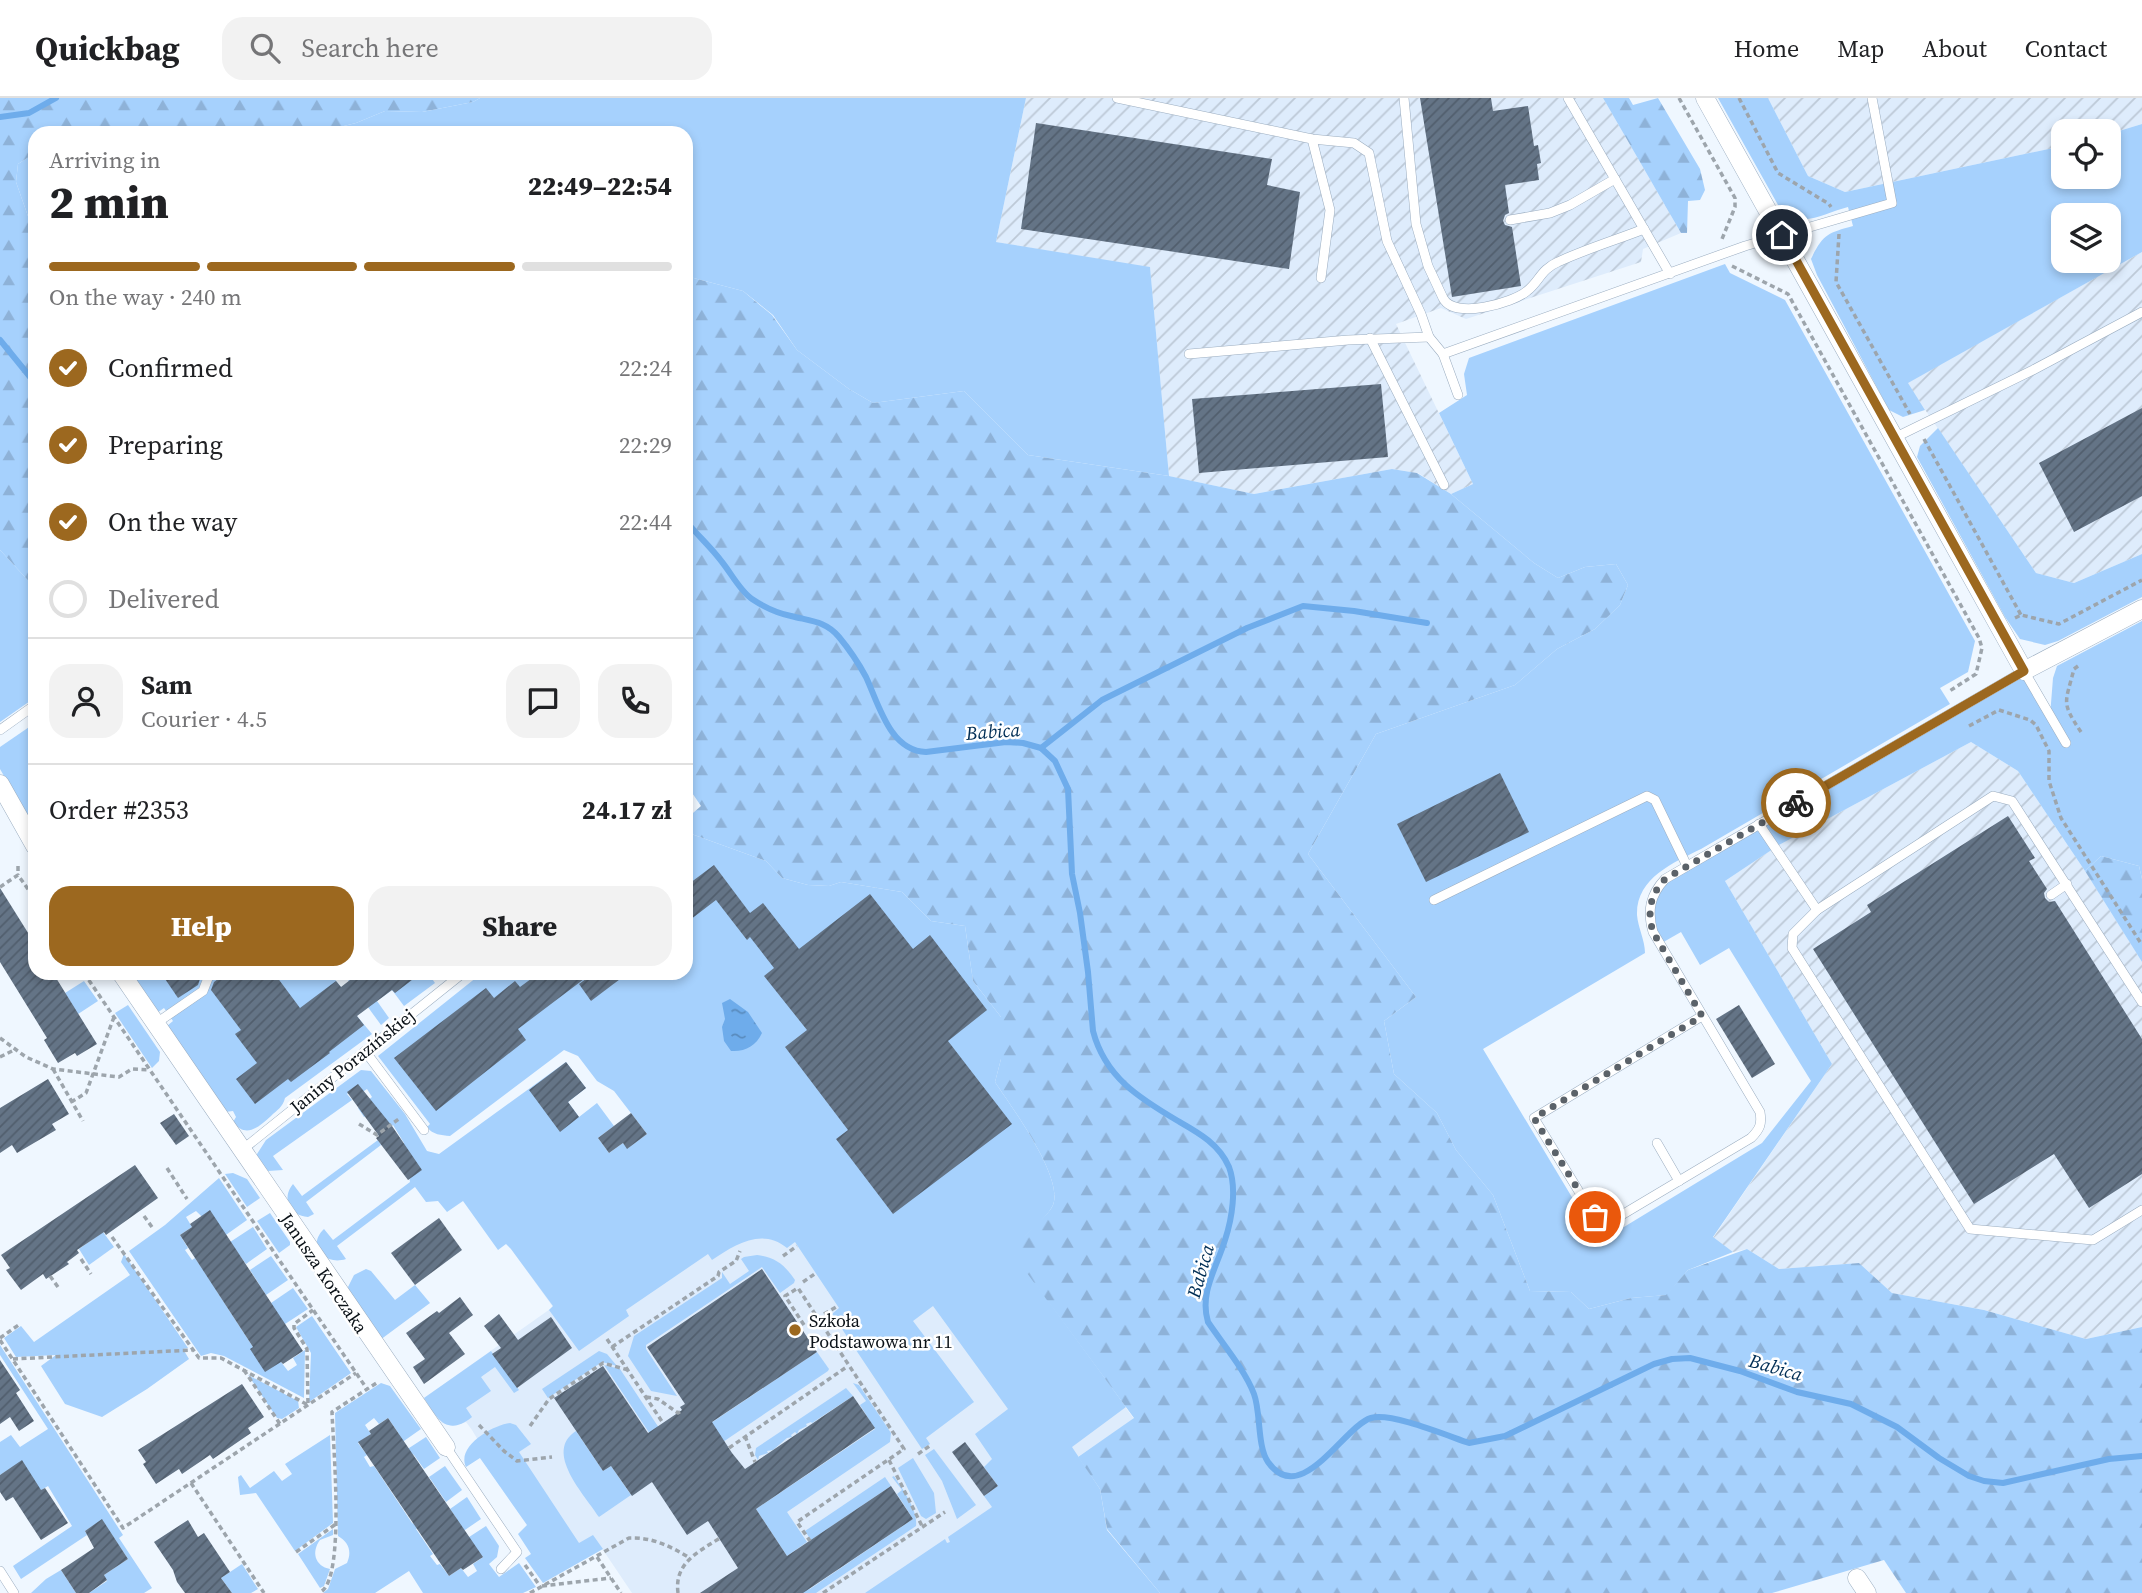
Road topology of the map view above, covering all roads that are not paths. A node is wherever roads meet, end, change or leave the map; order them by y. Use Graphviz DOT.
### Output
graph roads {
  1 [pos="1116,98"];
  2 [pos="1404,98"];
  3 [pos="1568,98"];
  4 [pos="1705,98"];
  5 [pos="1872,98"];
  6 [pos="1312,139"];
  7 [pos="1615,179"];
  8 [pos="1510,220"];
  9 [pos="1644,229"];
  10 [pos="1782,235"];
  11 [pos="1670,274"];
  12 [pos="1321,278"];
  13 [pos="2142,312"];
  14 [pos="1429,337"];
  15 [pos="1370,338"];
  16 [pos="1189,354"];
  17 [pos="1443,354"];
  18 [pos="1458,395"];
  19 [pos="1894,438"];
  20 [pos="1444,485"];
  21 [pos="2142,609"];
  22 [pos="2024,671"];
  23 [pos="28,710"];
  24 [pos="0,730"];
  25 [pos="2066,743"];
  26 [pos="0,784"];
  27 [pos="1759,824"];
  28 [pos="28,834"];
  29 [pos="1687,866"];
  30 [pos="2067,884"];
  31 [pos="2051,895"];
  32 [pos="1434,900"];
  33 [pos="1816,910"];
  34 [pos="126,980"];
  35 [pos="207,980"];
  36 [pos="454,980"];
  37 [pos="2142,1002"];
  38 [pos="1702,1016"];
  39 [pos="155,1024"];
  40 [pos="365,1051"];
  41 [pos="424,1130"];
  42 [pos="1657,1143"];
  43 [pos="242,1150"];
  44 [pos="1679,1181"];
  45 [pos="2142,1210"];
  46 [pos="446,1447"];
  47 [pos="501,1569"];
  48 [pos="0,1571"];
  49 [pos="14,1593"];
  1 -- 6 [label="lane"];
  2 -- 9 [label="lane"];
  3 -- 7 [label="lane"];
  4 -- 10 [label="street"];
  5 -- 10 [label="lane"];
  6 -- 12 [label="lane"];
  6 -- 14 [label="lane"];
  7 -- 8 [label="lane"];
  7 -- 9 [label="lane"];
  9 -- 11 [label="lane"];
  10 -- 11 [label="lane"];
  10 -- 19 [label="street"];
  11 -- 17 [label="lane"];
  13 -- 19 [label="lane"];
  14 -- 15 [label="lane"];
  14 -- 17 [label="lane"];
  15 -- 16 [label="lane"];
  15 -- 20 [label="lane"];
  17 -- 18 [label="lane"];
  19 -- 22 [label="street"];
  21 -- 22 [label="street"];
  22 -- 25 [label="lane"];
  22 -- 27 [label="lane"];
  23 -- 24 [label="lane"];
  26 -- 28 [label="street"];
  27 -- 29 [label="lane"];
  27 -- 33 [label="lane"];
  29 -- 32 [label="lane"];
  29 -- 38 [label="lane"];
  30 -- 31 [label="lane"];
  30 -- 33 [label="lane"];
  30 -- 37 [label="lane"];
  33 -- 45 [label="lane"];
  34 -- 39 [label="street, Janusza Korczaka"];
  35 -- 39 [label="lane"];
  36 -- 40 [label="lane, Janiny Porazińskiej"];
  38 -- 44 [label="lane"];
  38 -- 44 [label="lane"];
  39 -- 43 [label="street, Janusza Korczaka"];
  40 -- 41 [label="lane"];
  40 -- 43 [label="lane, Janiny Porazińskiej"];
  42 -- 44 [label="lane"];
  43 -- 46 [label="street, Janusza Korczaka"];
  46 -- 47 [label="lane, Janusza Korczaka"];
  48 -- 49 [label="lane"];
}
